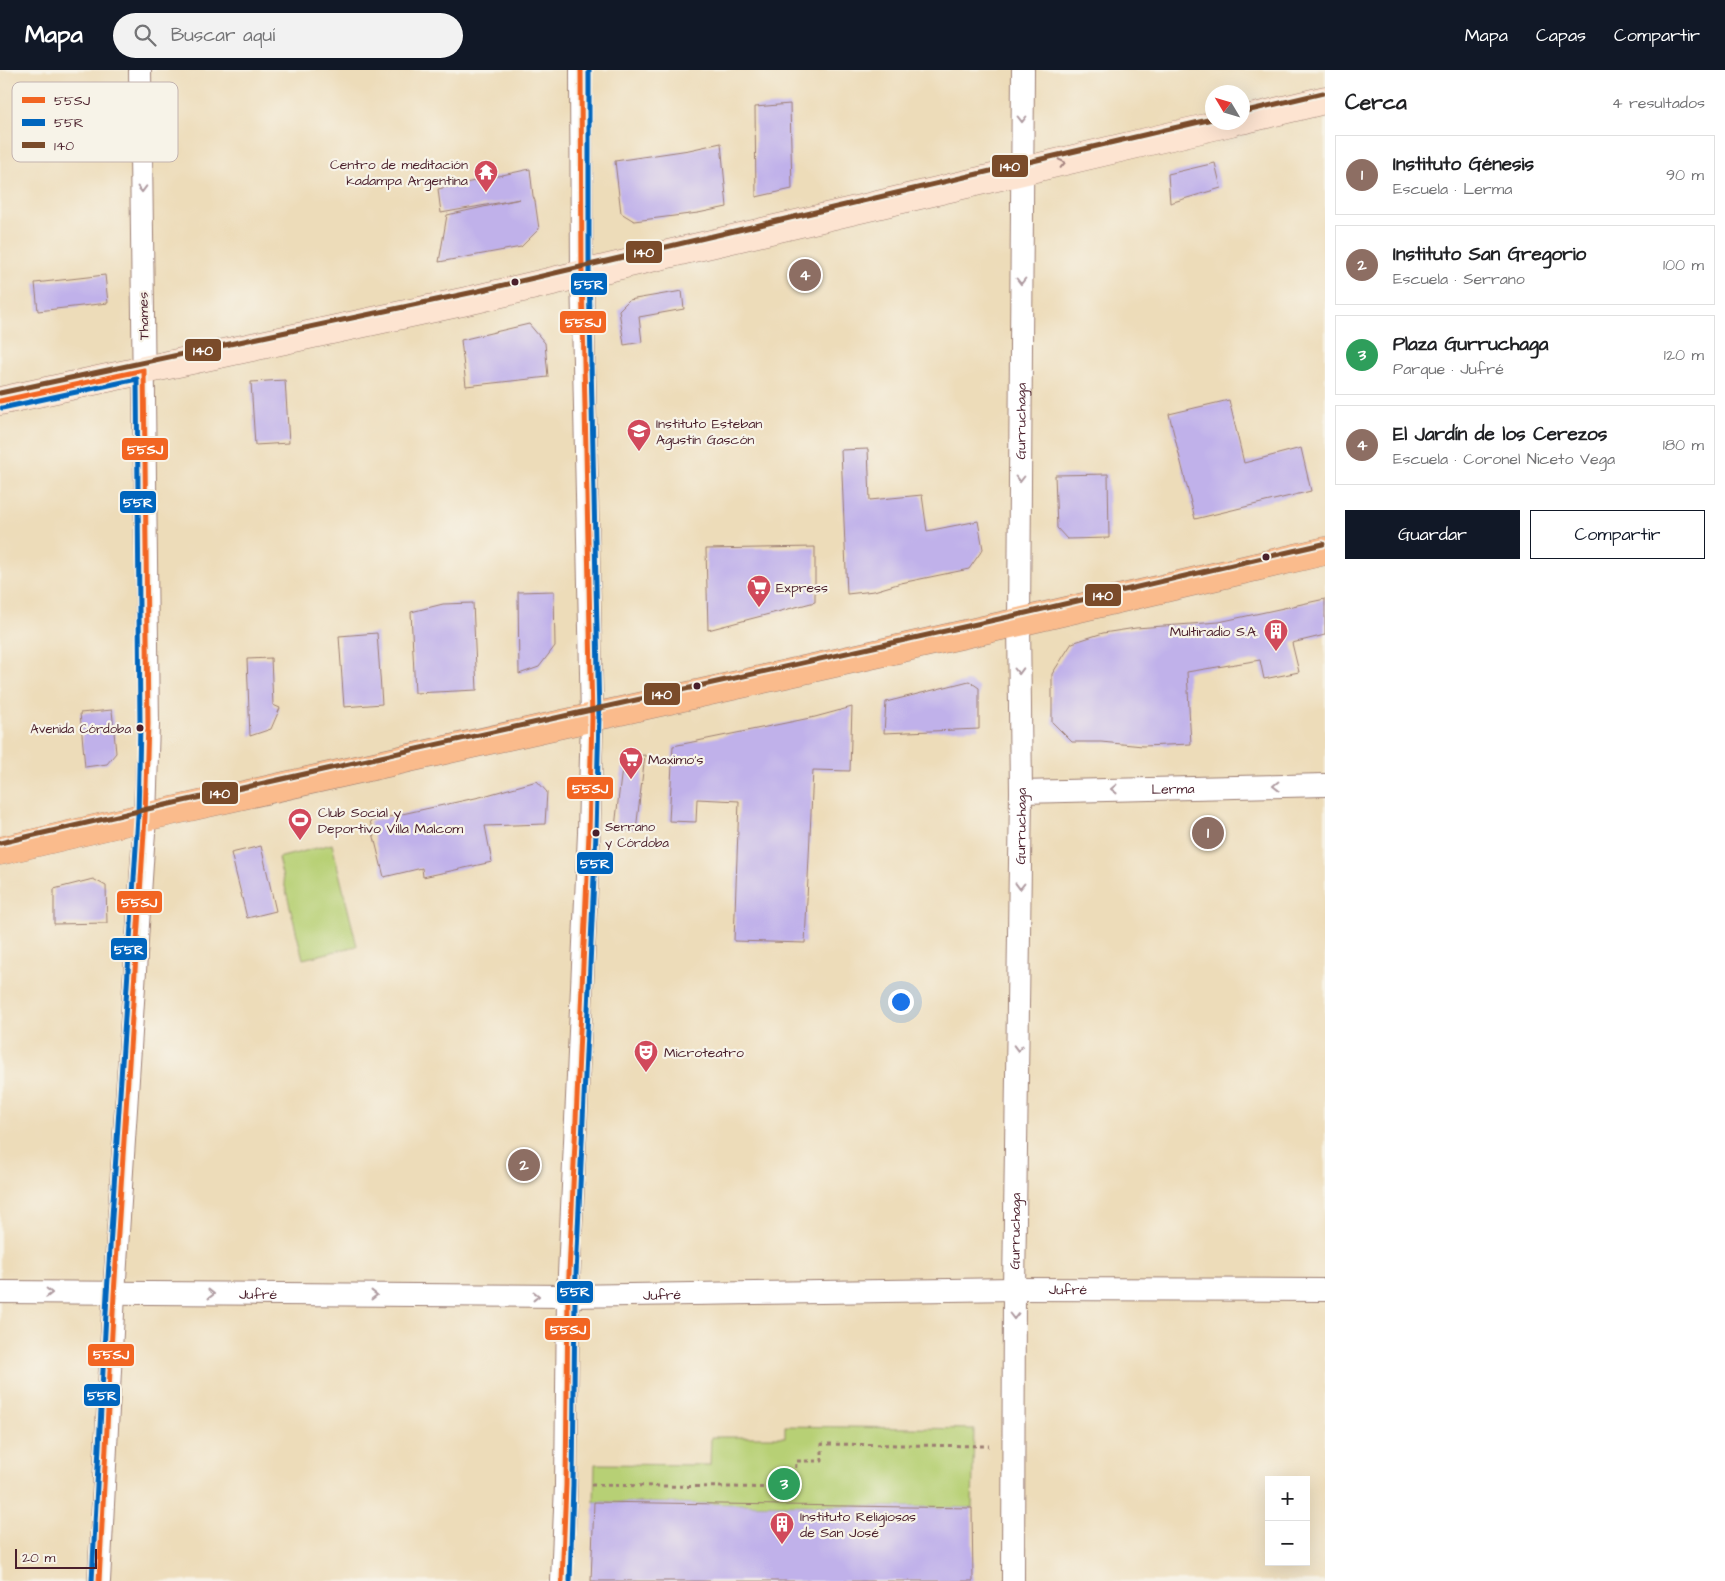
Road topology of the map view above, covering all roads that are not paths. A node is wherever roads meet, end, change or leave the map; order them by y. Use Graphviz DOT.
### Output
graph roads {
  1 [pos="581,70"];
  2 [pos="1023,70"];
  3 [pos="1325,100"];
  4 [pos="1250,118"];
  5 [pos="1205,128"];
  6 [pos="141,162"];
  7 [pos="1022,172"];
  8 [pos="582,274"];
  9 [pos="144,370"];
  10 [pos="0,401"];
  11 [pos="1325,551"];
  12 [pos="1019,622"];
  13 [pos="592,717"];
  14 [pos="1325,784"];
  15 [pos="1021,792"];
  16 [pos="145,817"];
  17 [pos="0,851"];
  18 [pos="1014,1289"];
  19 [pos="1325,1290"];
  20 [pos="0,1292"];
  21 [pos="114,1294"];
  22 [pos="568,1296"];
  23 [pos="99,1581"];
  24 [pos="562,1581"];
  25 [pos="1013,1581"];
  1 -- 8 [label="street"];
  2 -- 7 [label="street, Gurruchaga, one-way"];
  3 -- 4 [label="street"];
  7 -- 5 [label="street, one-way"];
  6 -- 9 [label="street, Thames, one-way"];
  7 -- 8 [label="street"];
  7 -- 12 [label="street, Gurruchaga, one-way"];
  8 -- 9 [label="street"];
  8 -- 13 [label="street"];
  9 -- 10 [label="street"];
  9 -- 16 [label="street, Thames"];
  11 -- 12 [label="main road"];
  12 -- 13 [label="main road"];
  12 -- 15 [label="street, Gurruchaga, one-way"];
  13 -- 16 [label="main road"];
  13 -- 22 [label="street"];
  14 -- 15 [label="street, Lerma, one-way"];
  15 -- 18 [label="street, Gurruchaga, one-way"];
  16 -- 17 [label="main road"];
  16 -- 21 [label="street, Thames"];
  18 -- 19 [label="street, Jufré"];
  18 -- 22 [label="street, Jufré"];
  18 -- 25 [label="street, Gurruchaga, one-way"];
  20 -- 21 [label="street, Jufré, one-way"];
  21 -- 22 [label="street, Jufré, one-way"];
  21 -- 23 [label="street, Thames"];
  22 -- 24 [label="street"];
}
